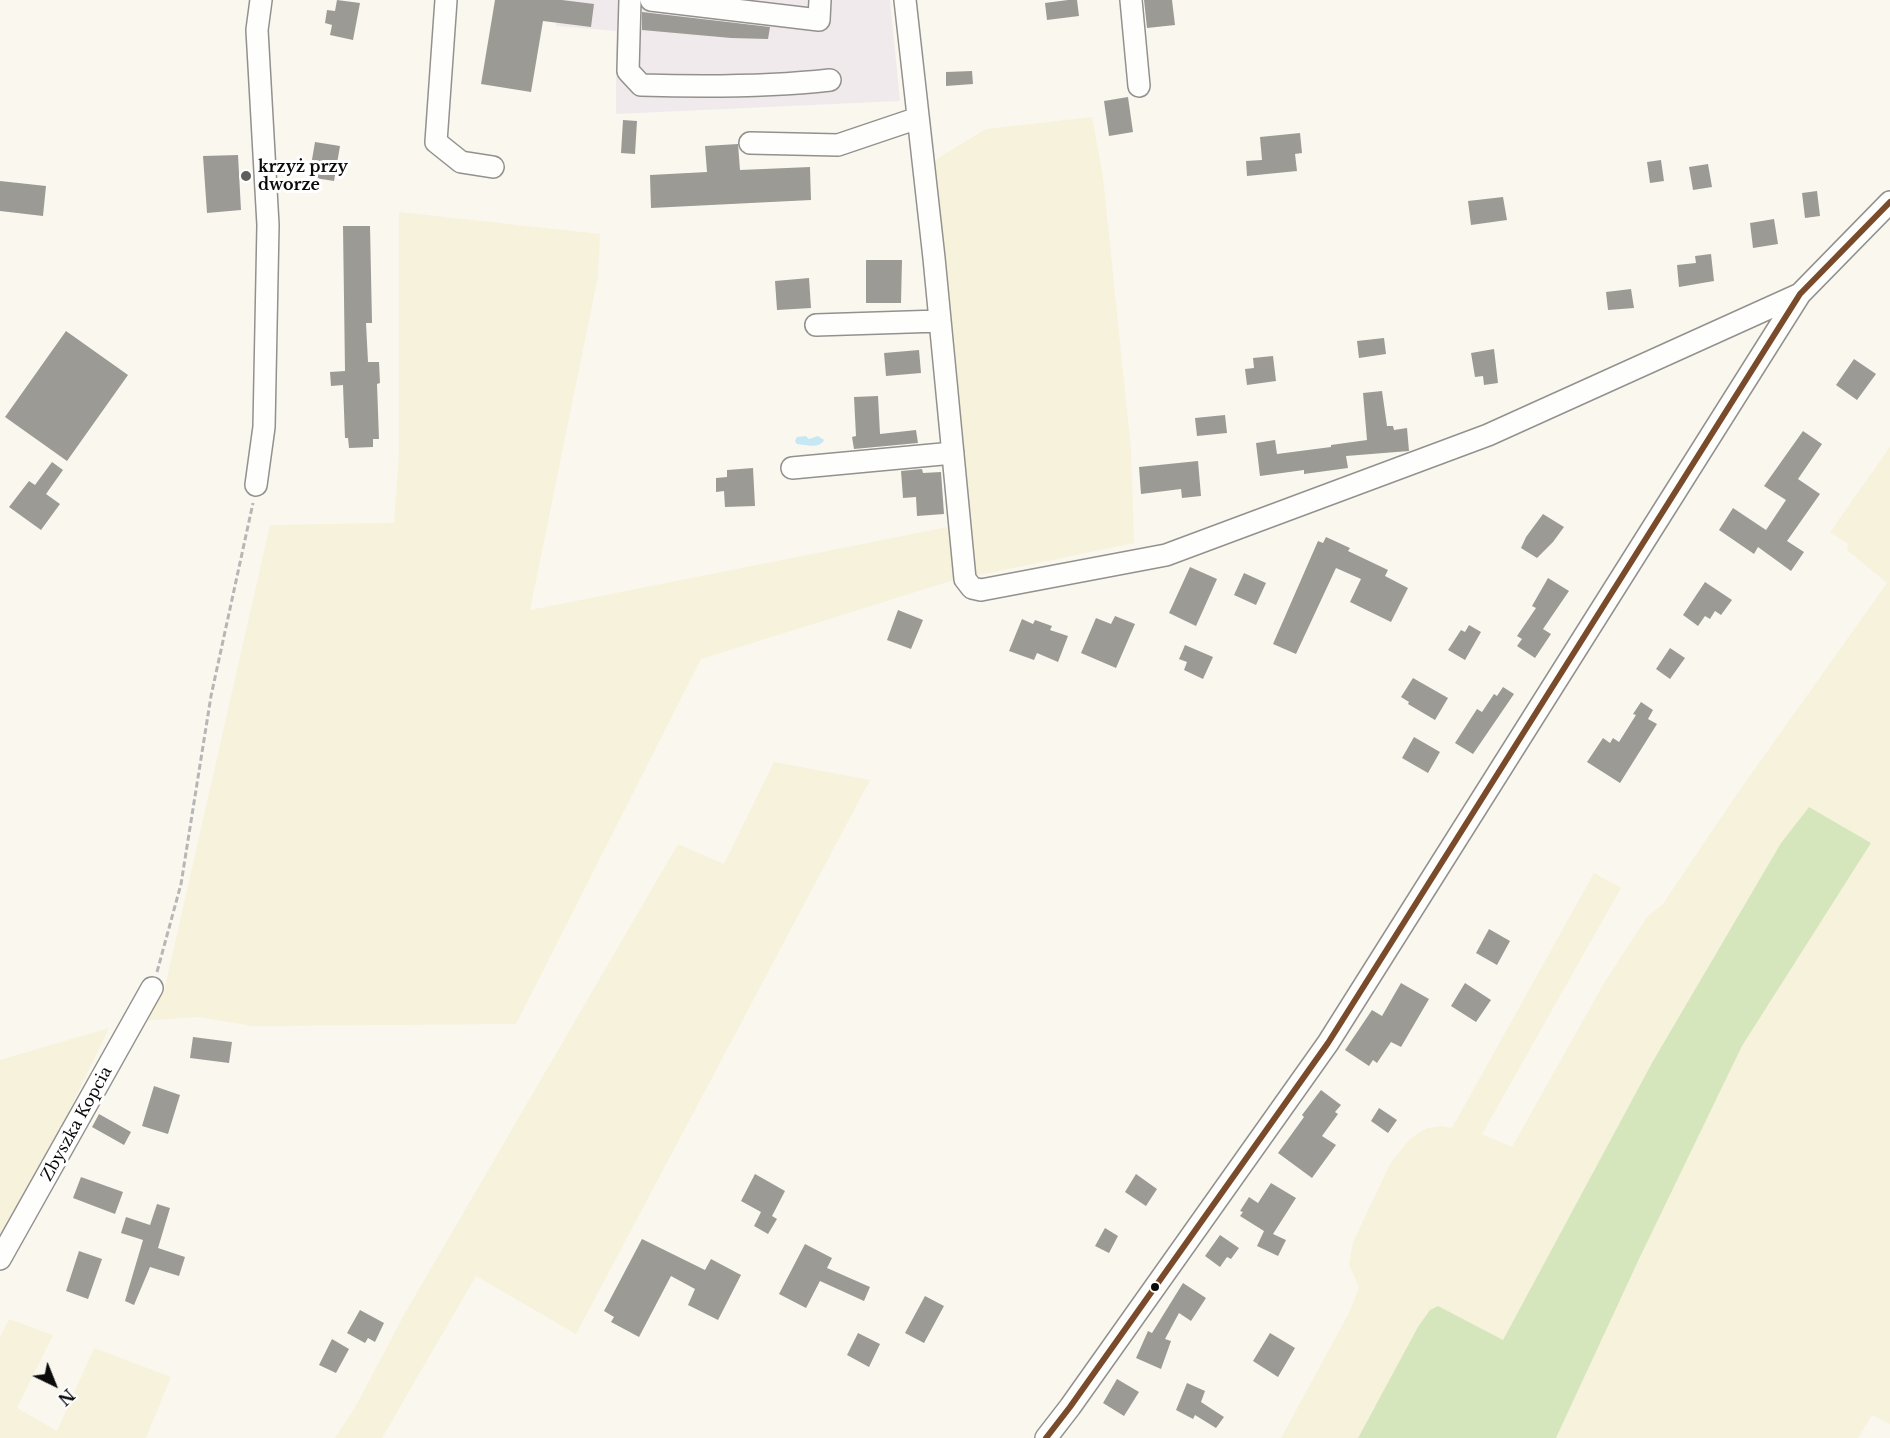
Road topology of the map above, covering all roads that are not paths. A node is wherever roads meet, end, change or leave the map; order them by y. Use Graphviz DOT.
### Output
graph roads {
  1 [pos="261,0"];
  2 [pos="446,0"];
  3 [pos="630,0"];
  4 [pos="651,0"];
  5 [pos="820,0"];
  6 [pos="905,0"];
  7 [pos="1131,0"];
  8 [pos="830,80"];
  9 [pos="1139,86"];
  10 [pos="918,118"];
  11 [pos="750,143"];
  12 [pos="493,167"];
  13 [pos="1890,202"];
  14 [pos="1800,294"];
  15 [pos="939,321"];
  16 [pos="816,326"];
  17 [pos="953,453"];
  18 [pos="792,468"];
  19 [pos="256,485"];
  20 [pos="152,988"];
  21 [pos="0,1259"];
  22 [pos="1046,1438"];
  1 -- 19 [label="street"];
  2 -- 12 [label="street"];
  3 -- 8 [label="street"];
  4 -- 5 [label="street"];
  6 -- 10 [label="street"];
  7 -- 9 [label="street"];
  10 -- 11 [label="street"];
  10 -- 15 [label="street"];
  13 -- 14 [label="street"];
  14 -- 17 [label="street"];
  14 -- 22 [label="street"];
  15 -- 16 [label="street"];
  15 -- 17 [label="street"];
  17 -- 18 [label="street"];
  20 -- 21 [label="street, Zbyszka Kopcia"];
}
